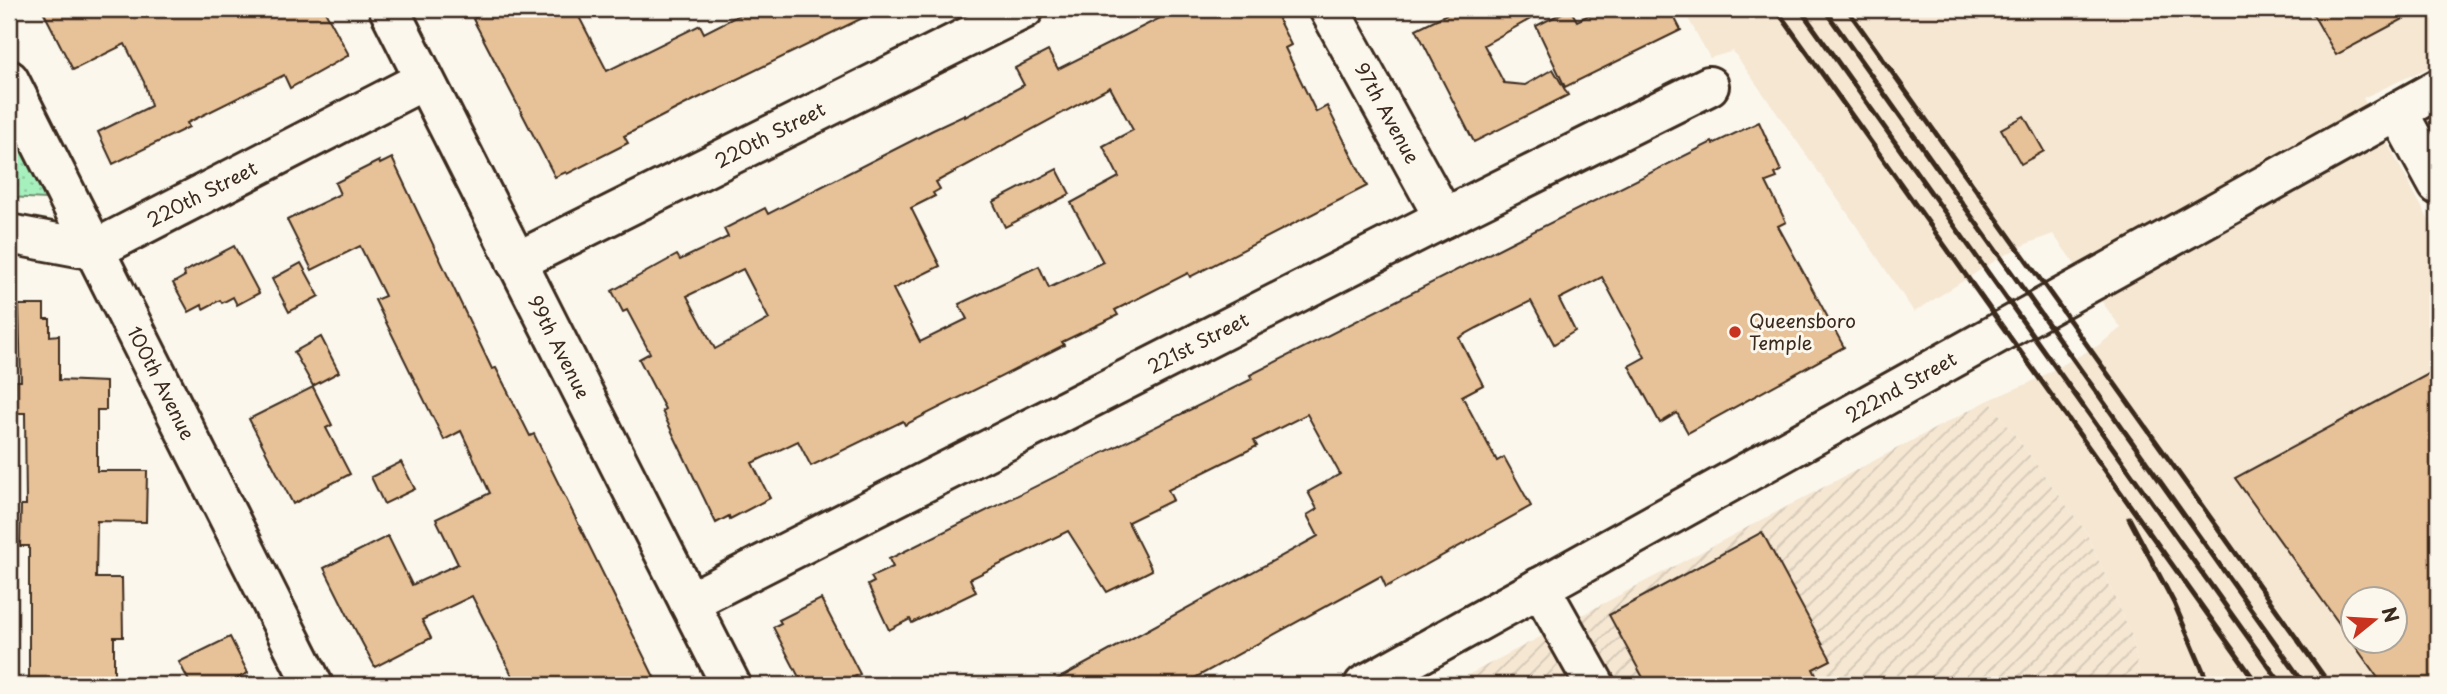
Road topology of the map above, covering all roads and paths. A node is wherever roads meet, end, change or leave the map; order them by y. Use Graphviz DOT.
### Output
graph roads {
  1 [pos="389,9"];
  2 [pos="1024,9"];
  3 [pos="1329,9"];
  4 [pos="9,80"];
  5 [pos="424,80"];
  6 [pos="1709,86"];
  7 [pos="2438,89"];
  8 [pos="2398,112"];
  9 [pos="2438,185"];
  10 [pos="1444,218"];
  11 [pos="9,234"];
  12 [pos="94,250"];
  13 [pos="516,262"];
  14 [pos="1540,587"];
  15 [pos="689,603"];
  16 [pos="313,685"];
  17 [pos="731,685"];
  18 [pos="1364,685"];
  19 [pos="1595,685"];
  1 -- 5 [label="street, 99th Avenue"];
  2 -- 13 [label="street, 220th Street"];
  3 -- 10 [label="street, 97th Avenue"];
  4 -- 12 [label="street, 100th Avenue"];
  5 -- 12 [label="street, 220th Street"];
  5 -- 13 [label="street, 99th Avenue"];
  6 -- 10 [label="street, 221st Street"];
  7 -- 8 [label="street, 222nd Street"];
  8 -- 9 [label="street"];
  8 -- 14 [label="street, 222nd Street"];
  10 -- 15 [label="street, 221st Street"];
  11 -- 12 [label="street"];
  12 -- 16 [label="street, 100th Avenue"];
  13 -- 15 [label="street, 99th Avenue"];
  14 -- 18 [label="street, 222nd Street"];
  14 -- 19 [label="street"];
  15 -- 17 [label="street, 99th Avenue"];
}
